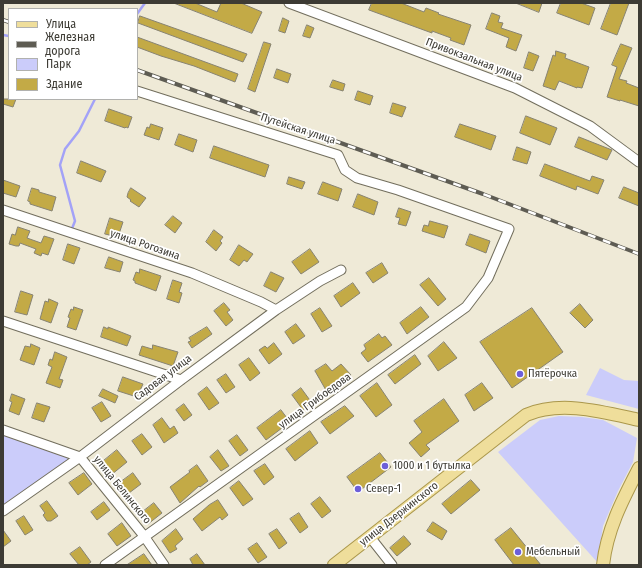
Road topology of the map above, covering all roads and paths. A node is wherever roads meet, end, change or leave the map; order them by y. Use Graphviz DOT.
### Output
graph roads {
  1 [pos="289,3"];
  2 [pos="138,91"];
  3 [pos="639,162"];
  4 [pos="3,210"];
  5 [pos="509,229"];
  6 [pos="341,270"];
  7 [pos="276,310"];
  8 [pos="3,321"];
  9 [pos="181,380"];
  10 [pos="637,420"];
  11 [pos="3,430"];
  12 [pos="80,457"];
  13 [pos="638,470"];
  14 [pos="3,511"];
  15 [pos="144,536"];
  16 [pos="370,537"];
  17 [pos="105,565"];
  18 [pos="164,565"];
  19 [pos="334,565"];
  20 [pos="392,565"];
  21 [pos="603,565"];
  1 -- 3 [label="street, Привокзальная улица"];
  2 -- 5 [label="street, Путейская улица"];
  4 -- 7 [label="street, улица Рогозина"];
  5 -- 15 [label="street, улица Грибоедова"];
  6 -- 7 [label="street, Садовая улица"];
  7 -- 9 [label="street, Садовая улица"];
  8 -- 9 [label="street"];
  9 -- 12 [label="street, Садовая улица"];
  10 -- 16 [label="main road, улица Дзержинского"];
  11 -- 12 [label="street, улица Белинского"];
  12 -- 14 [label="street, Садовая улица"];
  12 -- 15 [label="street, улица Белинского"];
  13 -- 21 [label="main road"];
  15 -- 17 [label="street, улица Грибоедова"];
  15 -- 18 [label="street, улица Белинского"];
  16 -- 19 [label="main road, улица Дзержинского"];
  16 -- 20 [label="street"];
}
